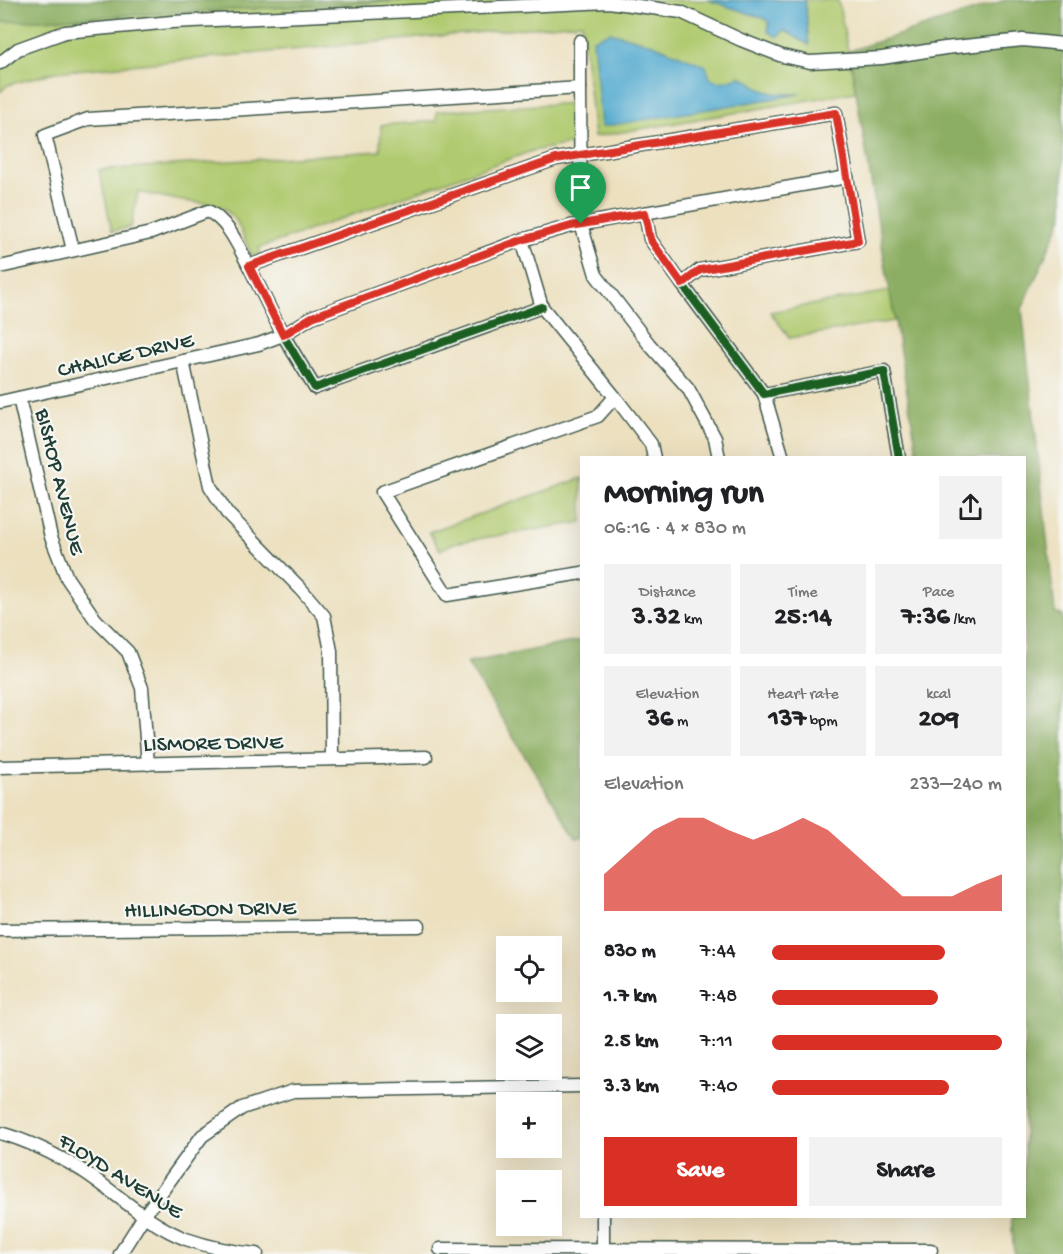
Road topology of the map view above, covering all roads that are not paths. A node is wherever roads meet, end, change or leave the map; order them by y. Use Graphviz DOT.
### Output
graph roads {
  1 [pos="580,42"];
  2 [pos="1063,44"];
  3 [pos="0,63"];
  4 [pos="580,88"];
  5 [pos="580,155"];
  6 [pos="847,177"];
  7 [pos="645,213"];
  8 [pos="581,224"];
  9 [pos="522,240"];
  10 [pos="73,250"];
  11 [pos="249,266"];
  12 [pos="0,267"];
  13 [pos="682,284"];
  14 [pos="542,307"];
  15 [pos="283,335"];
  16 [pos="183,361"];
  17 [pos="764,394"];
  18 [pos="615,397"];
  19 [pos="20,398"];
  20 [pos="0,402"];
  21 [pos="654,456"];
  22 [pos="719,456"];
  23 [pos="782,456"];
  24 [pos="899,456"];
  25 [pos="580,573"];
  26 [pos="426,757"];
  27 [pos="332,759"];
  28 [pos="148,764"];
  29 [pos="0,767"];
  30 [pos="419,926"];
  31 [pos="0,930"];
  32 [pos="580,1086"];
  33 [pos="0,1133"];
  34 [pos="144,1216"];
  35 [pos="603,1218"];
  36 [pos="440,1249"];
  37 [pos="931,1250"];
  38 [pos="603,1251"];
  39 [pos="120,1254"];
  40 [pos="257,1254"];
  1 -- 4 [label="street"];
  2 -- 3 [label="street"];
  4 -- 5 [label="street"];
  4 -- 10 [label="street"];
  5 -- 6 [label="street"];
  5 -- 8 [label="street"];
  5 -- 11 [label="street"];
  6 -- 7 [label="street, CHALICE DRIVE"];
  6 -- 13 [label="street"];
  7 -- 8 [label="street, CHALICE DRIVE"];
  7 -- 13 [label="street"];
  8 -- 9 [label="street, CHALICE DRIVE"];
  8 -- 22 [label="street"];
  9 -- 14 [label="street"];
  9 -- 15 [label="street, CHALICE DRIVE"];
  10 -- 11 [label="street"];
  10 -- 12 [label="street"];
  11 -- 15 [label="street"];
  13 -- 17 [label="street"];
  14 -- 15 [label="street"];
  14 -- 18 [label="street"];
  15 -- 16 [label="street, CHALICE DRIVE"];
  16 -- 19 [label="street, CHALICE DRIVE"];
  16 -- 27 [label="street"];
  17 -- 23 [label="street"];
  17 -- 24 [label="street"];
  18 -- 21 [label="street"];
  18 -- 25 [label="street"];
  19 -- 20 [label="street, CHALICE DRIVE"];
  19 -- 28 [label="street, BISHOP AVENUE"];
  26 -- 27 [label="street, LISMORE DRIVE"];
  27 -- 28 [label="street, LISMORE DRIVE"];
  28 -- 29 [label="street, LISMORE DRIVE"];
  30 -- 31 [label="street, HILLINGDON DRIVE"];
  32 -- 34 [label="street"];
  33 -- 34 [label="street, FLOYD AVENUE"];
  34 -- 39 [label="street"];
  34 -- 40 [label="street, FLOYD AVENUE"];
  35 -- 38 [label="street"];
  36 -- 38 [label="street"];
  37 -- 38 [label="street"];
}
